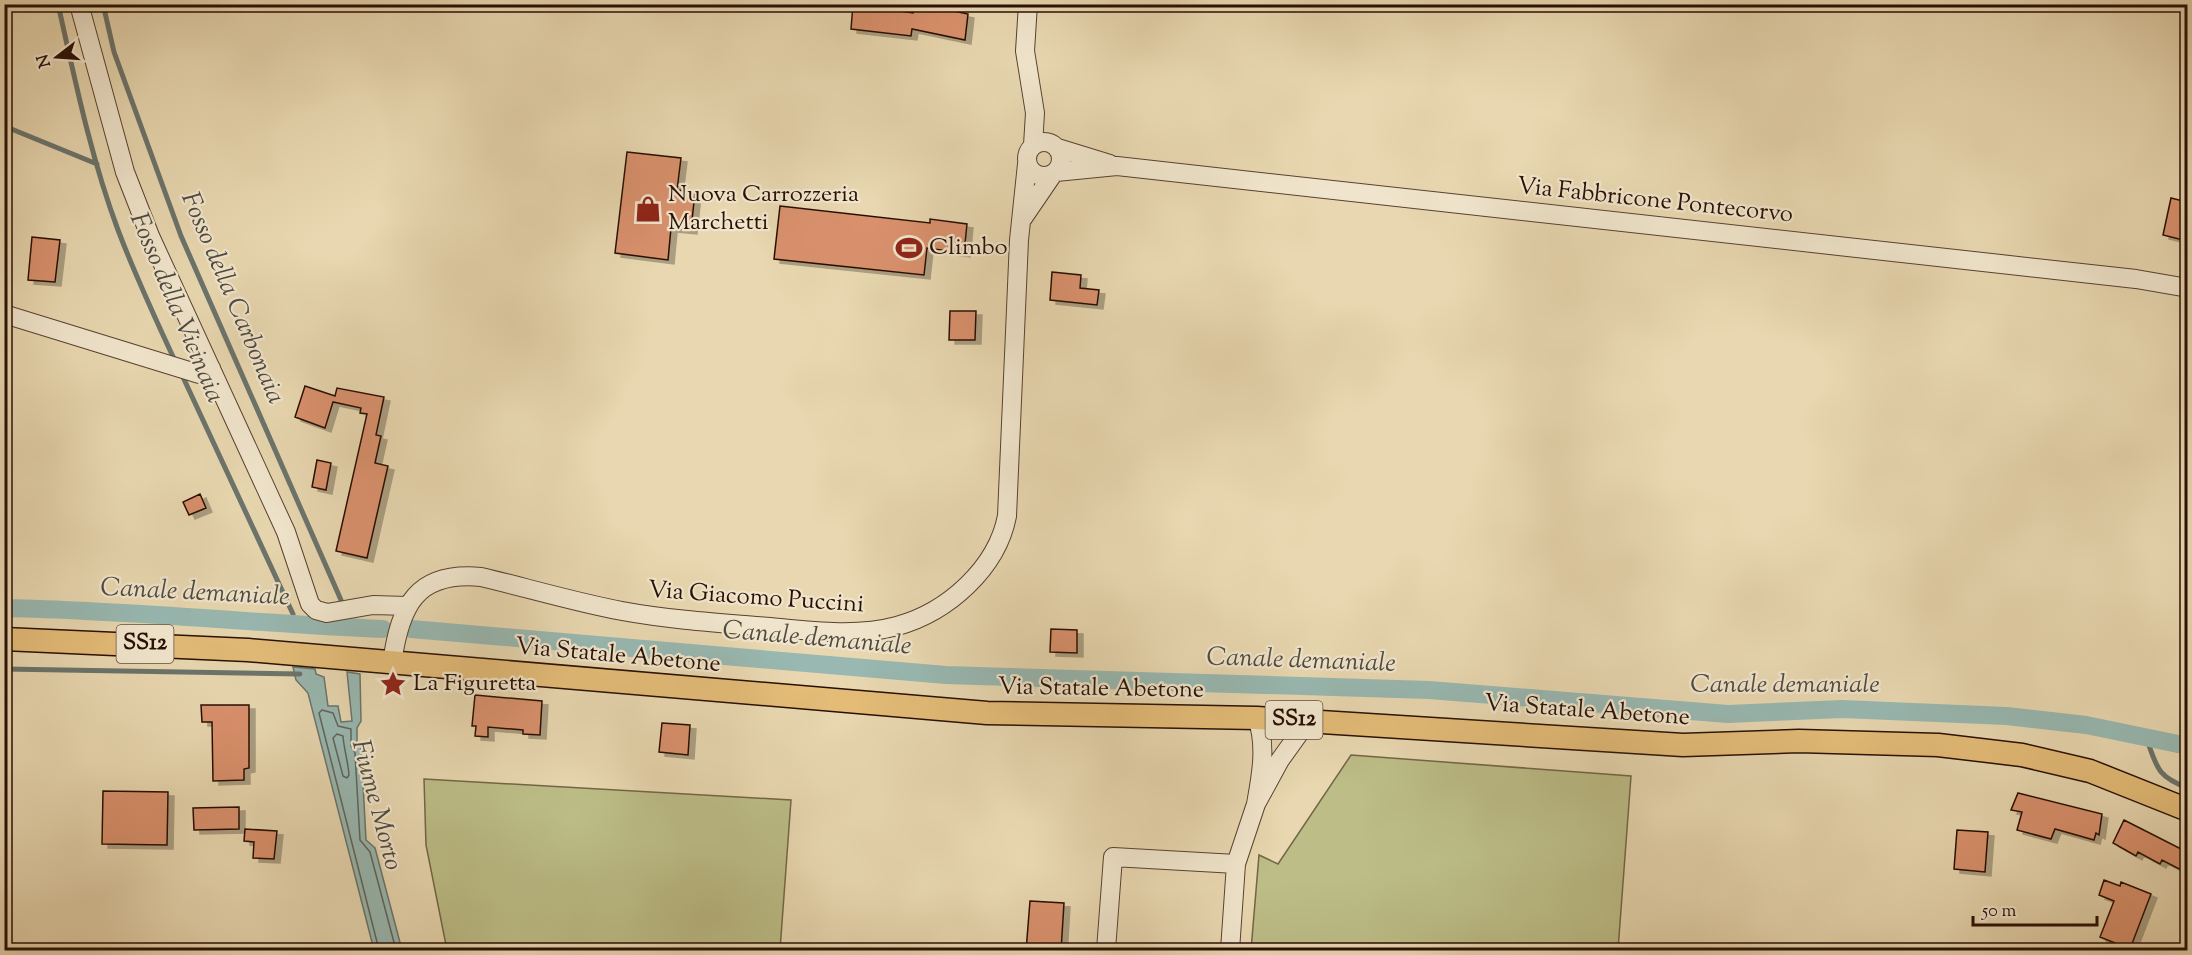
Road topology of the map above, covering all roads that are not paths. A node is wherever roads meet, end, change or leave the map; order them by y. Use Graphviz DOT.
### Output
graph roads {
  1 [pos="79,4"];
  2 [pos="1028,4"];
  3 [pos="1030,83"];
  4 [pos="1033,145"];
  5 [pos="1056,146"];
  6 [pos="1027,164"];
  7 [pos="1117,166"];
  8 [pos="1054,173"];
  9 [pos="1022,220"];
  10 [pos="2187,288"];
  11 [pos="4,314"];
  12 [pos="208,370"];
  13 [pos="404,611"];
  14 [pos="4,639"];
  15 [pos="393,658"];
  16 [pos="1257,718"];
  17 [pos="1308,721"];
  18 [pos="1256,804"];
  19 [pos="2187,810"];
  20 [pos="1236,864"];
  21 [pos="1106,951"];
  22 [pos="1230,951"];
  1 -- 12 [label="street"];
  2 -- 3 [label="street"];
  3 -- 4 [label="street"];
  3 -- 5 [label="street"];
  4 -- 5 [label="street"];
  4 -- 6 [label="street"];
  5 -- 7 [label="street, Via Fabbricone Pontecorvo"];
  5 -- 8 [label="street"];
  6 -- 8 [label="street"];
  6 -- 9 [label="street, Via Giacomo Puccini"];
  7 -- 8 [label="street, Via Fabbricone Pontecorvo"];
  7 -- 10 [label="street, Via Fabbricone Pontecorvo"];
  8 -- 9 [label="street"];
  9 -- 13 [label="street, Via Giacomo Puccini"];
  11 -- 12 [label="street"];
  12 -- 13 [label="street"];
  13 -- 15 [label="street"];
  14 -- 15 [label="main road, Via Statale Abetone / SS12"];
  15 -- 16 [label="main road, Via Statale Abetone / SS12"];
  16 -- 17 [label="main road, Via Statale Abetone / SS12"];
  16 -- 18 [label="street"];
  17 -- 18 [label="street"];
  17 -- 19 [label="main road, Via Statale Abetone / SS12"];
  18 -- 20 [label="street"];
  20 -- 21 [label="street"];
  20 -- 22 [label="street"];
}
